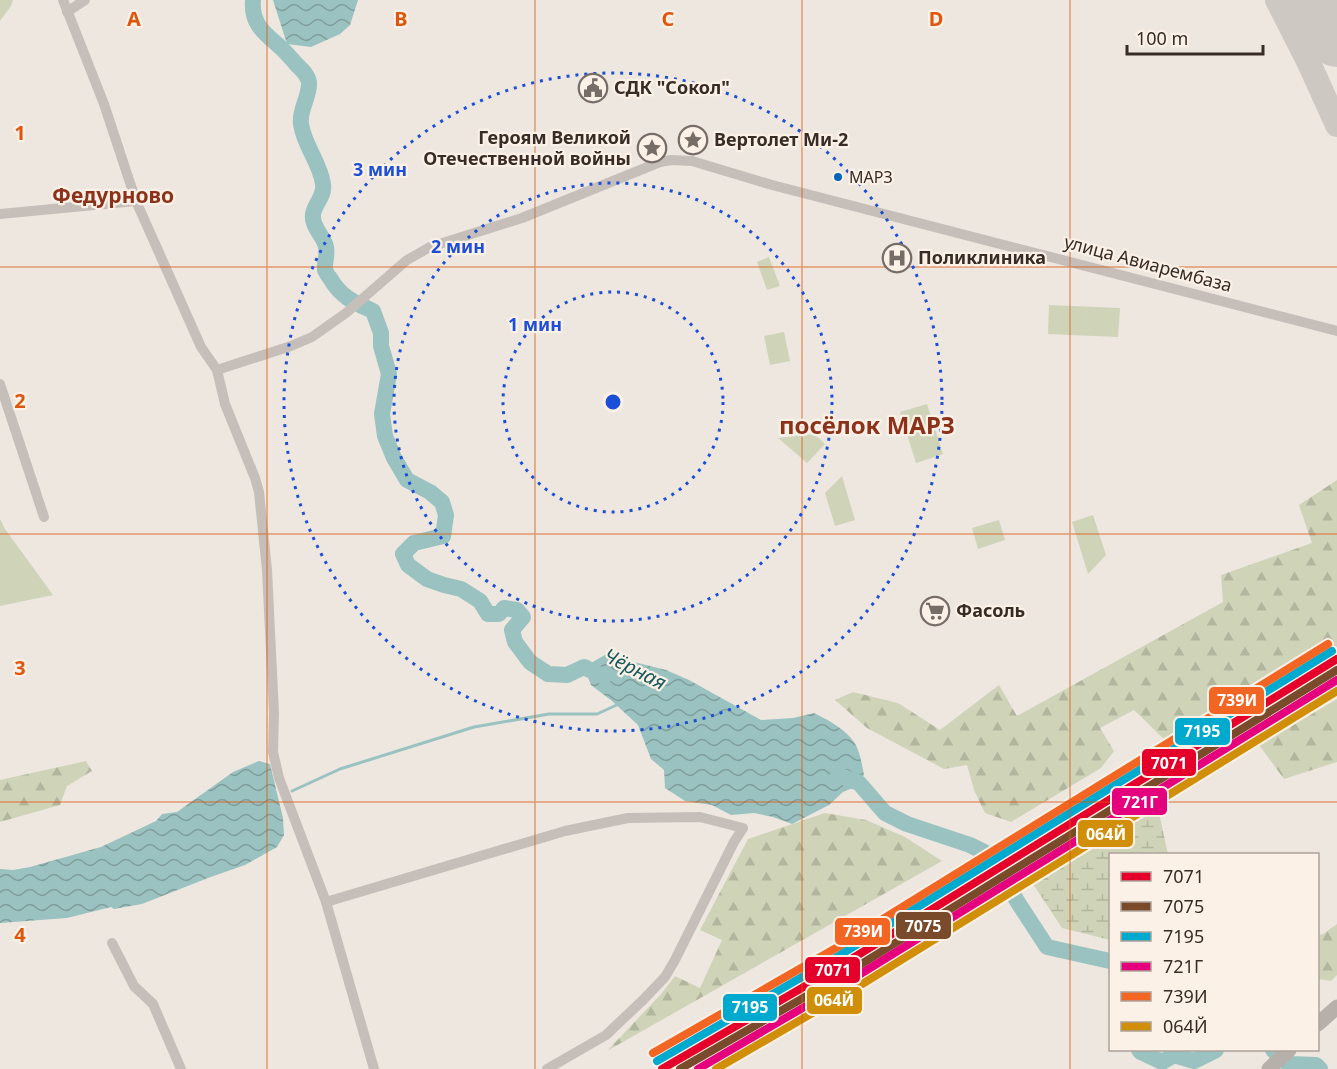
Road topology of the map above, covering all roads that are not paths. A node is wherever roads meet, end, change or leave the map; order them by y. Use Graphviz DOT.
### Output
graph roads {
  1 [pos="63,0"];
  2 [pos="85,0"];
  3 [pos="67,12"];
  4 [pos="136,201"];
  5 [pos="0,214"];
  6 [pos="1337,331"];
  7 [pos="216,370"];
  8 [pos="0,384"];
  9 [pos="44,517"];
  10 [pos="326,902"];
  11 [pos="112,943"];
  12 [pos="1337,1007"];
  13 [pos="1319,1022"];
  14 [pos="1288,1051"];
  15 [pos="1270,1067"];
  16 [pos="181,1069"];
  17 [pos="374,1069"];
  18 [pos="547,1069"];
  1 -- 3 [label="street"];
  2 -- 3 [label="street"];
  3 -- 4 [label="street"];
  4 -- 5 [label="street"];
  4 -- 7 [label="street"];
  6 -- 7 [label="street, улица Авиарембаза"];
  7 -- 10 [label="street"];
  8 -- 9 [label="street"];
  10 -- 17 [label="street"];
  10 -- 18 [label="street"];
  11 -- 16 [label="street"];
  12 -- 13 [label="main road"];
  14 -- 15 [label="main road"];
}
